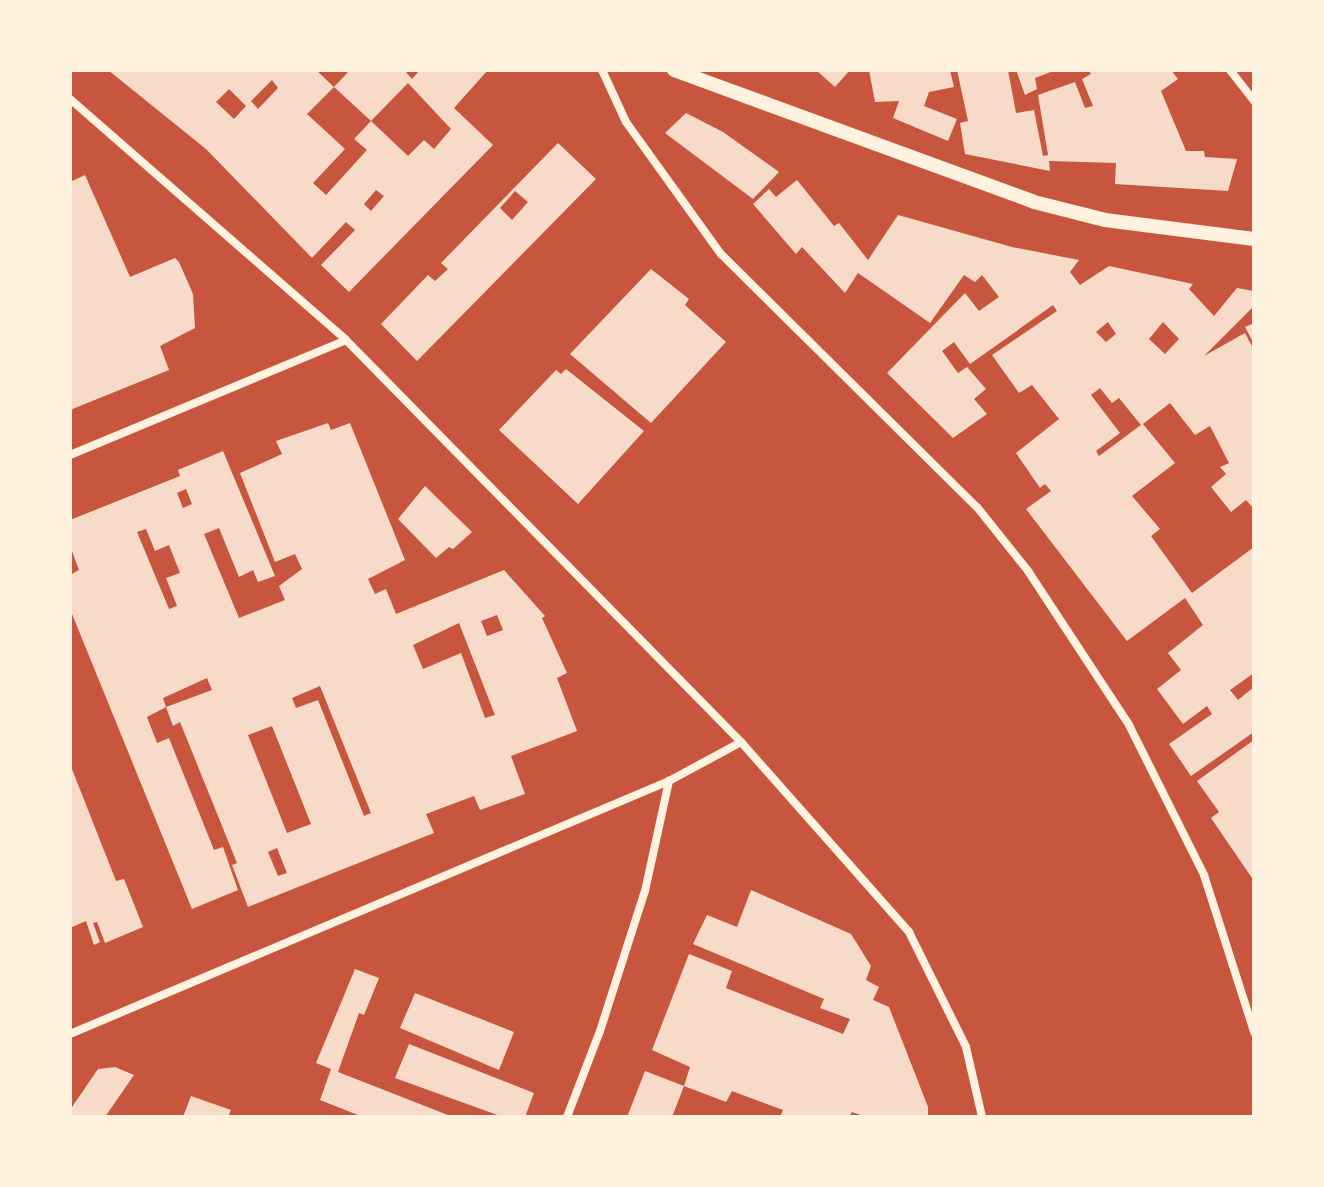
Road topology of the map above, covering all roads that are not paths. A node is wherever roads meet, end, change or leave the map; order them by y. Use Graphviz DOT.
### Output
graph roads {
  1 [pos="602,70"];
  2 [pos="674,70"];
  3 [pos="1230,70"];
  4 [pos="70,99"];
  5 [pos="1254,101"];
  6 [pos="1254,239"];
  7 [pos="346,340"];
  8 [pos="70,455"];
  9 [pos="741,742"];
  10 [pos="669,781"];
  11 [pos="1254,1032"];
  12 [pos="70,1034"];
  13 [pos="567,1117"];
  14 [pos="982,1117"];
  1 -- 11 [label="street"];
  2 -- 6 [label="street"];
  3 -- 5 [label="street"];
  4 -- 7 [label="street"];
  7 -- 8 [label="street"];
  7 -- 9 [label="street"];
  9 -- 10 [label="street"];
  9 -- 14 [label="street"];
  10 -- 12 [label="street"];
  10 -- 13 [label="street"];
}
